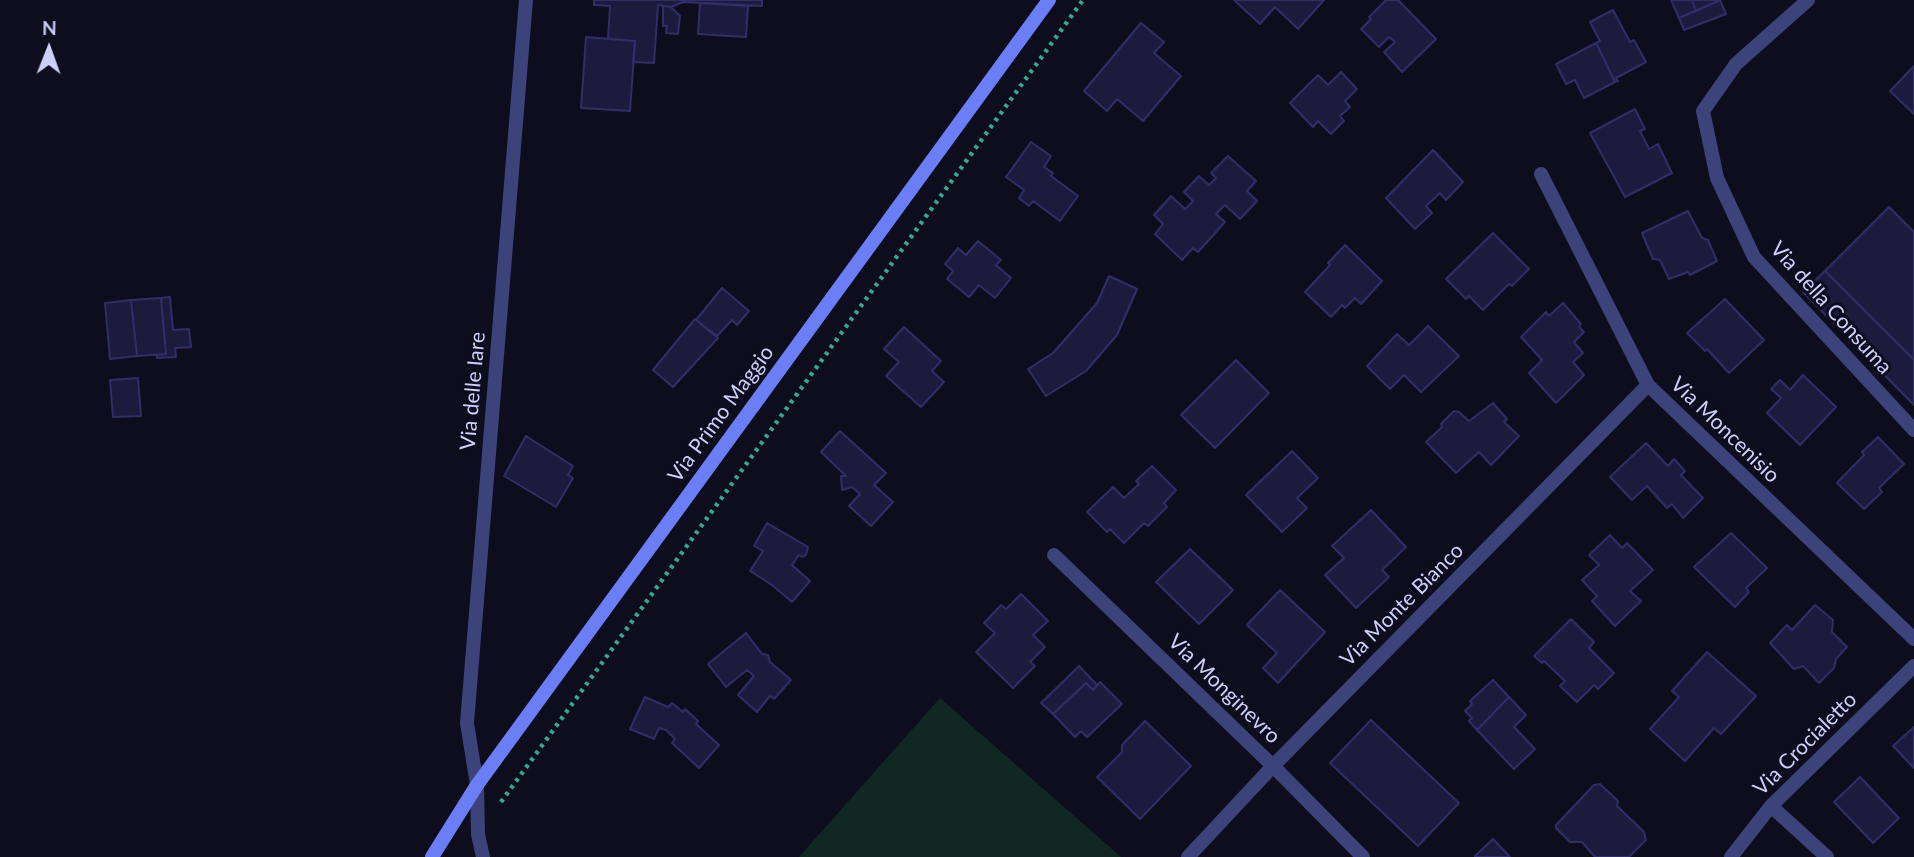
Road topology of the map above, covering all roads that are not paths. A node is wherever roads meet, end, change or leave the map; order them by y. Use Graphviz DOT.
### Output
graph roads {
  1 [pos="526,0"];
  2 [pos="1049,0"];
  3 [pos="1808,0"];
  4 [pos="1541,174"];
  5 [pos="1648,385"];
  6 [pos="1914,430"];
  7 [pos="1054,555"];
  8 [pos="1914,639"];
  9 [pos="1914,666"];
  10 [pos="1273,766"];
  11 [pos="477,785"];
  12 [pos="1771,806"];
  13 [pos="432,857"];
  14 [pos="482,857"];
  15 [pos="1188,857"];
  16 [pos="1363,857"];
  17 [pos="1731,857"];
  18 [pos="1827,857"];
  1 -- 11 [label="street, Via delle Iare"];
  2 -- 11 [label="street, Via Primo Maggio"];
  3 -- 6 [label="street, Via della Consuma"];
  4 -- 5 [label="street, Via Moncenisio"];
  5 -- 8 [label="street, Via Moncenisio"];
  5 -- 10 [label="street, Via Monte Bianco"];
  7 -- 10 [label="street, Via Monginevro"];
  9 -- 12 [label="street, Via Crocialetto"];
  10 -- 15 [label="street, Via Monte Bianco"];
  10 -- 16 [label="street, Via Monginevro"];
  11 -- 13 [label="street, Via Primo Maggio"];
  11 -- 14 [label="street, Via delle Iare"];
  12 -- 17 [label="street, Via Crocialetto"];
  12 -- 18 [label="street"];
}
